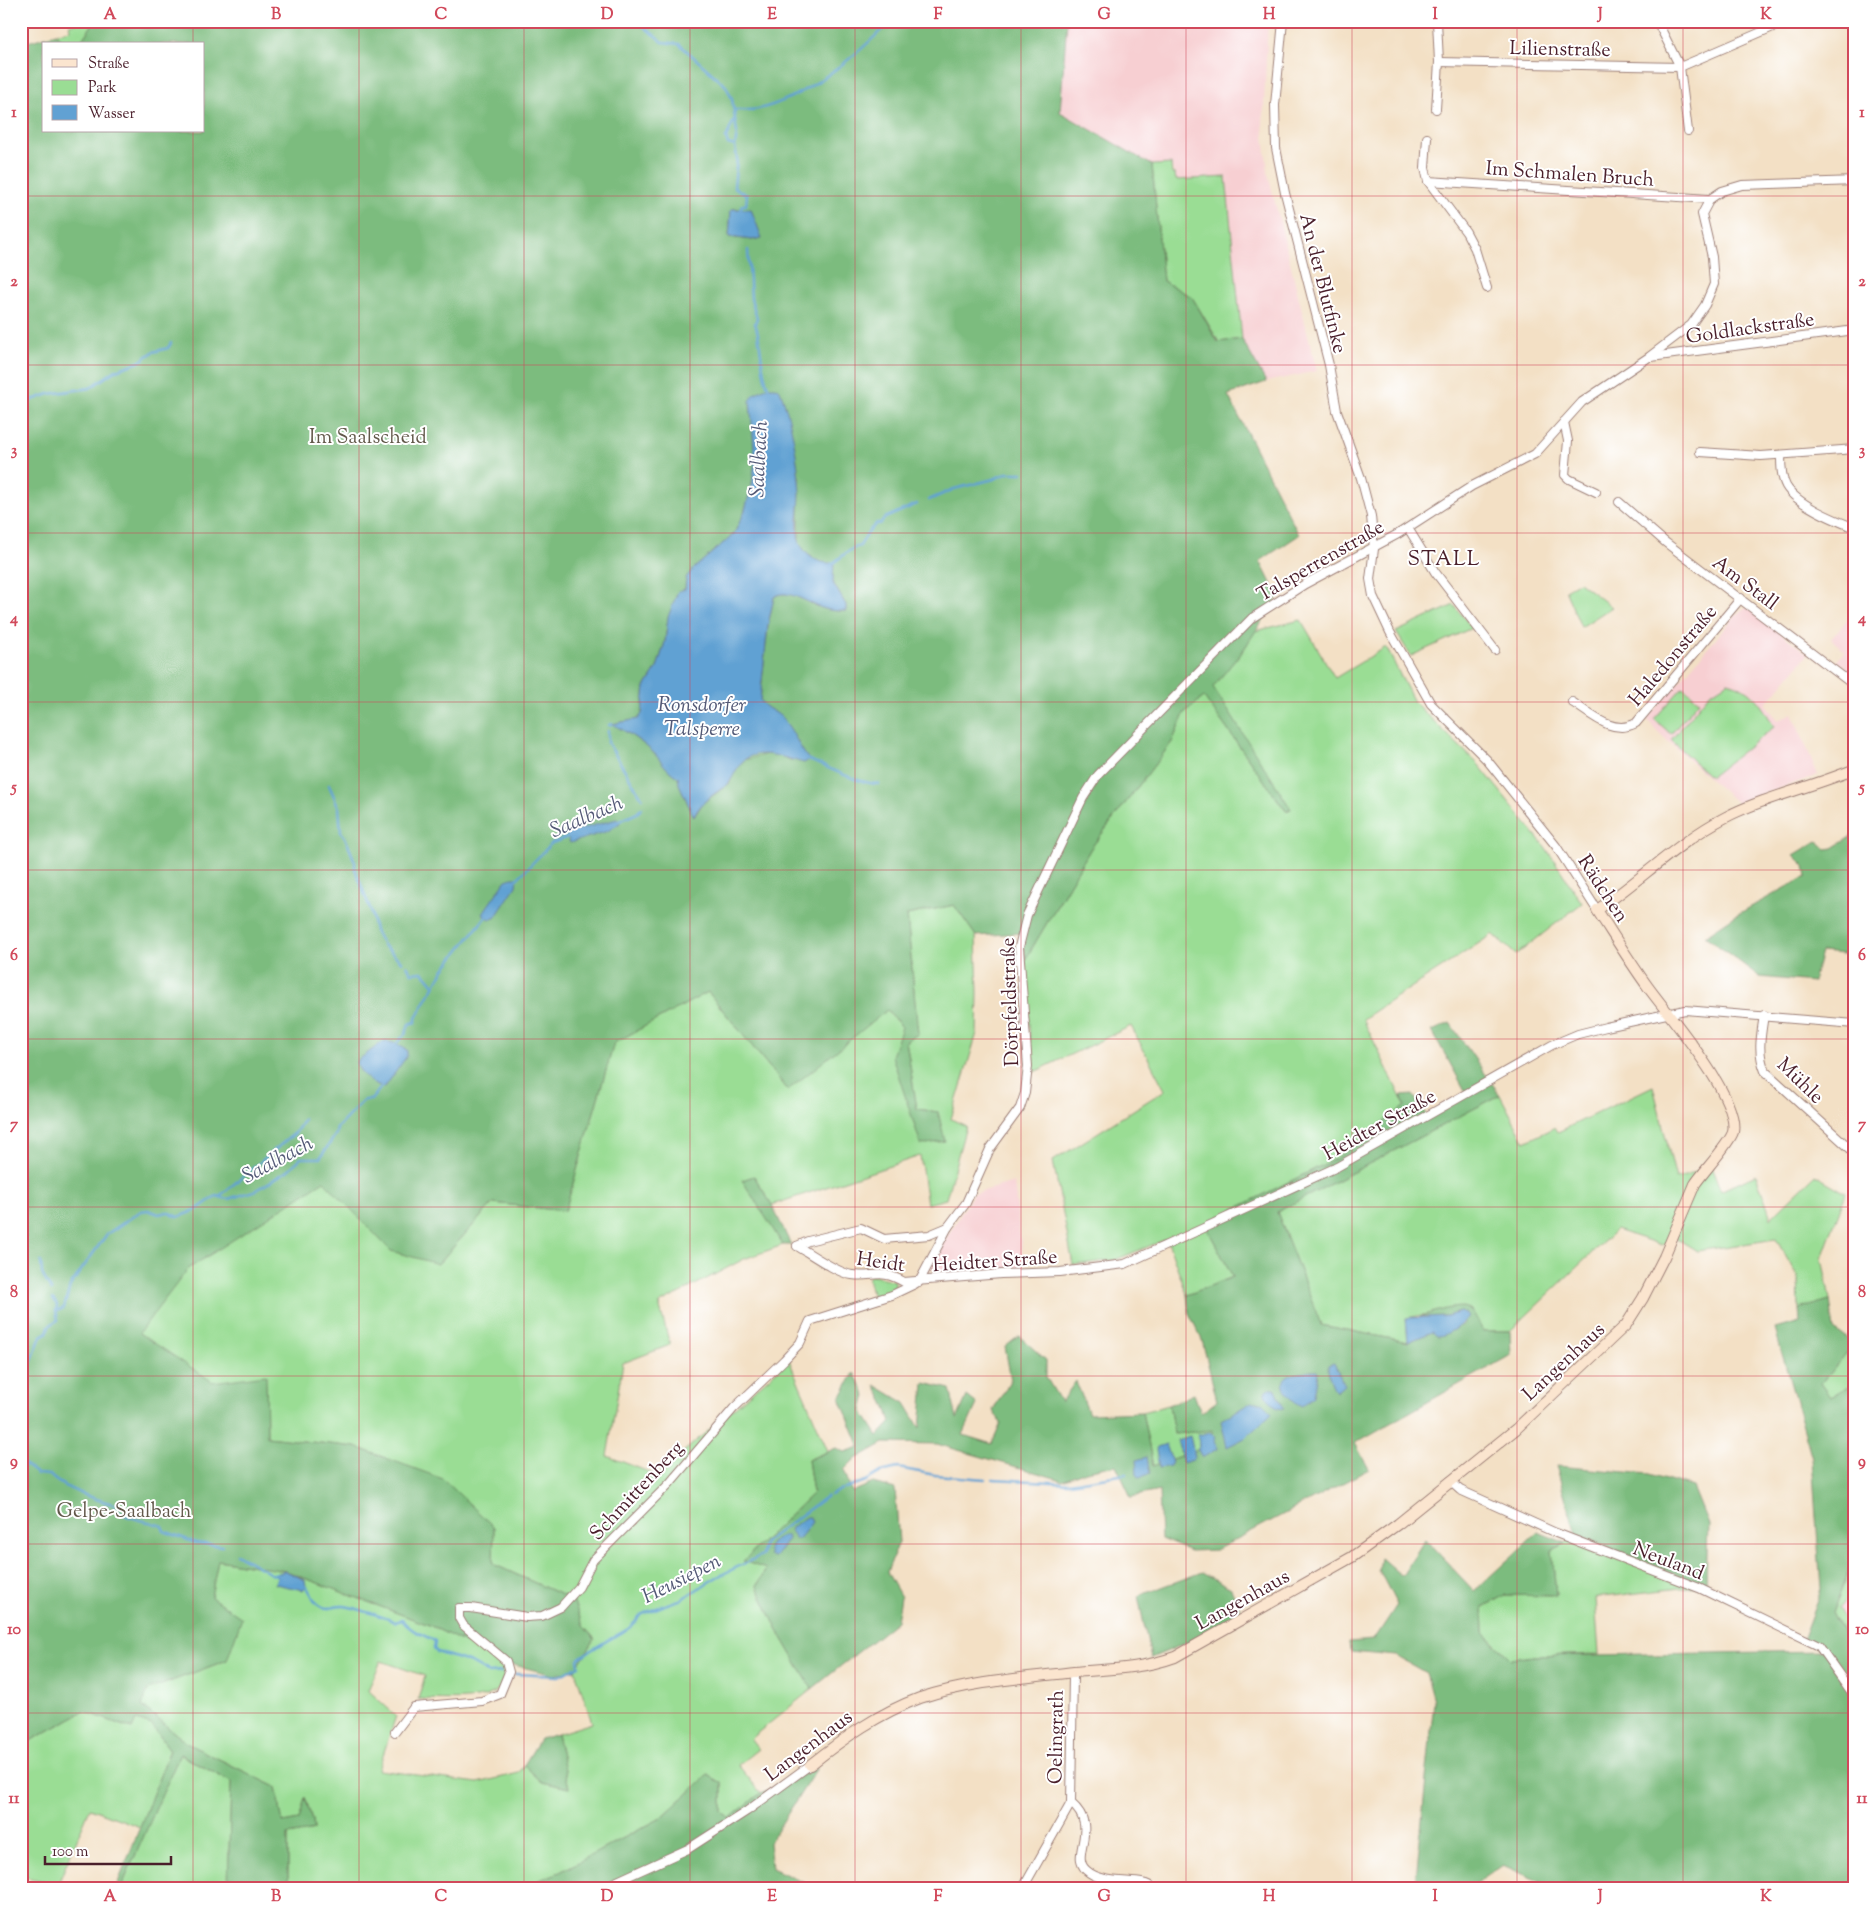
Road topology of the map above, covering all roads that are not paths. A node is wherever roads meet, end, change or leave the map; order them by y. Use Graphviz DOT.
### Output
graph roads {
  1 [pos="1283,21"];
  2 [pos="1437,21"];
  3 [pos="1657,21"];
  4 [pos="1787,21"];
  5 [pos="1439,62"];
  6 [pos="1680,67"];
  7 [pos="1436,109"];
  8 [pos="1688,130"];
  9 [pos="1427,138"];
  10 [pos="1428,181"];
  11 [pos="1855,181"];
  12 [pos="1710,199"];
  13 [pos="1487,288"];
  14 [pos="1855,330"];
  15 [pos="1649,357"];
  16 [pos="1564,422"];
  17 [pos="1855,449"];
  18 [pos="1700,452"];
  19 [pos="1781,456"];
  20 [pos="1596,492"];
  21 [pos="1620,502"];
  22 [pos="1408,528"];
  23 [pos="1855,528"];
  24 [pos="1374,548"];
  25 [pos="1741,598"];
  26 [pos="1227,643"];
  27 [pos="1495,650"];
  28 [pos="1855,686"];
  29 [pos="1572,702"];
  30 [pos="1855,769"];
  31 [pos="1597,910"];
  32 [pos="1667,1012"];
  33 [pos="1764,1015"];
  34 [pos="1855,1024"];
  35 [pos="1855,1153"];
  36 [pos="948,1227"];
  37 [pos="1664,1257"];
  38 [pos="919,1282"];
  39 [pos="810,1321"];
  40 [pos="1450,1482"];
  41 [pos="1073,1672"];
  42 [pos="1855,1697"];
  43 [pos="395,1732"];
  44 [pos="810,1765"];
  45 [pos="1070,1803"];
  46 [pos="602,1888"];
  47 [pos="1023,1888"];
  48 [pos="1152,1888"];
  1 -- 24 [label="street, An der Blutfinke"];
  2 -- 5 [label="street"];
  3 -- 6 [label="street"];
  4 -- 6 [label="street, Lilienstraße"];
  5 -- 6 [label="street, Lilienstraße"];
  5 -- 7 [label="street"];
  6 -- 8 [label="street"];
  9 -- 10 [label="street"];
  10 -- 12 [label="street, Im Schmalen Bruch"];
  10 -- 13 [label="street"];
  11 -- 12 [label="street"];
  12 -- 15 [label="street, Talsperrenstraße"];
  14 -- 15 [label="street, Goldlackstraße"];
  15 -- 16 [label="street, Talsperrenstraße"];
  16 -- 20 [label="street"];
  16 -- 22 [label="street, Talsperrenstraße"];
  17 -- 19 [label="street"];
  18 -- 19 [label="street"];
  19 -- 23 [label="street"];
  21 -- 25 [label="street, Am Stall"];
  22 -- 24 [label="street, Talsperrenstraße"];
  22 -- 27 [label="street, Talsperrenstraße"];
  24 -- 26 [label="street, Talsperrenstraße"];
  24 -- 31 [label="street, Rädchen"];
  25 -- 28 [label="street, Am Stall"];
  25 -- 29 [label="street, Haledonstraße"];
  26 -- 36 [label="street, Dörpfeldstraße"];
  30 -- 31 [label="street"];
  31 -- 32 [label="street, Rädchen"];
  32 -- 33 [label="street, Heidter Straße"];
  32 -- 37 [label="street, Rädchen"];
  32 -- 38 [label="street, Heidter Straße"];
  33 -- 34 [label="street, Heidter Straße"];
  33 -- 35 [label="street, Mühle"];
  36 -- 38 [label="street, Dörpfeldstraße"];
  36 -- 38 [label="street, Heidt"];
  37 -- 40 [label="street, Langenhaus"];
  38 -- 39 [label="street, Heidt"];
  39 -- 43 [label="street, Schmittenberg"];
  40 -- 41 [label="street, Langenhaus"];
  40 -- 42 [label="street, Neuland"];
  41 -- 44 [label="street, Langenhaus"];
  41 -- 45 [label="street, Oelingrath"];
  44 -- 46 [label="street, Langenhaus"];
  45 -- 47 [label="street, Oelingrath"];
  45 -- 48 [label="street, Oelingrath"];
}
